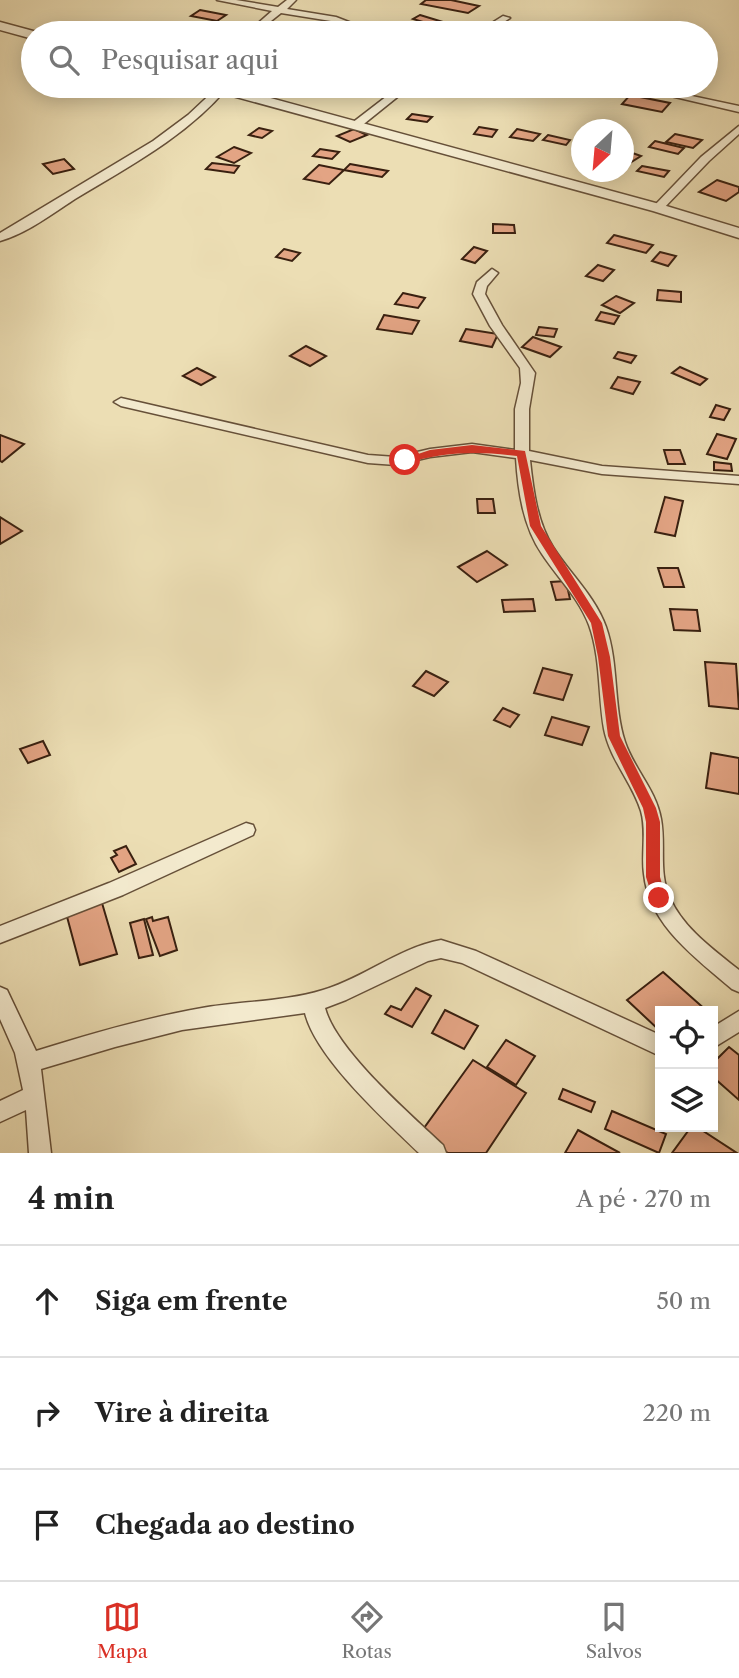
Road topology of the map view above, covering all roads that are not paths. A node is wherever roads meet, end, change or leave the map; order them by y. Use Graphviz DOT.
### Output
graph roads {
  1 [pos="221,0"];
  2 [pos="292,0"];
  3 [pos="278,11"];
  4 [pos="506,18"];
  5 [pos="266,21"];
  6 [pos="339,21"];
  7 [pos="501,21"];
  8 [pos="0,26"];
  9 [pos="21,32"];
  10 [pos="209,98"];
  11 [pos="257,98"];
  12 [pos="391,98"];
  13 [pos="688,98"];
  14 [pos="739,109"];
  15 [pos="356,125"];
  16 [pos="739,129"];
  17 [pos="657,208"];
  18 [pos="739,233"];
  19 [pos="0,237"];
  20 [pos="492,273"];
  21 [pos="121,402"];
  22 [pos="522,454"];
  23 [pos="739,480"];
  24 [pos="246,830"];
  25 [pos="0,935"];
  26 [pos="739,983"];
  27 [pos="0,996"];
  28 [pos="313,1004"];
  29 [pos="739,1020"];
  30 [pos="718,1035"];
  31 [pos="655,1044"];
  32 [pos="29,1063"];
  33 [pos="35,1095"];
  34 [pos="0,1112"];
  35 [pos="40,1153"];
  36 [pos="435,1153"];
  1 -- 3 [label="street"];
  2 -- 3 [label="street"];
  3 -- 5 [label="street"];
  3 -- 6 [label="street"];
  4 -- 7 [label="street"];
  8 -- 9 [label="street"];
  10 -- 19 [label="street"];
  11 -- 15 [label="street"];
  12 -- 15 [label="street"];
  13 -- 14 [label="street"];
  15 -- 17 [label="street"];
  16 -- 17 [label="street"];
  17 -- 18 [label="street"];
  20 -- 22 [label="street"];
  21 -- 22 [label="street"];
  22 -- 23 [label="street"];
  22 -- 26 [label="street"];
  24 -- 25 [label="street"];
  27 -- 32 [label="street"];
  28 -- 31 [label="street"];
  28 -- 32 [label="street"];
  28 -- 36 [label="street"];
  29 -- 30 [label="street"];
  32 -- 33 [label="street"];
  33 -- 34 [label="street"];
  33 -- 35 [label="street"];
}
